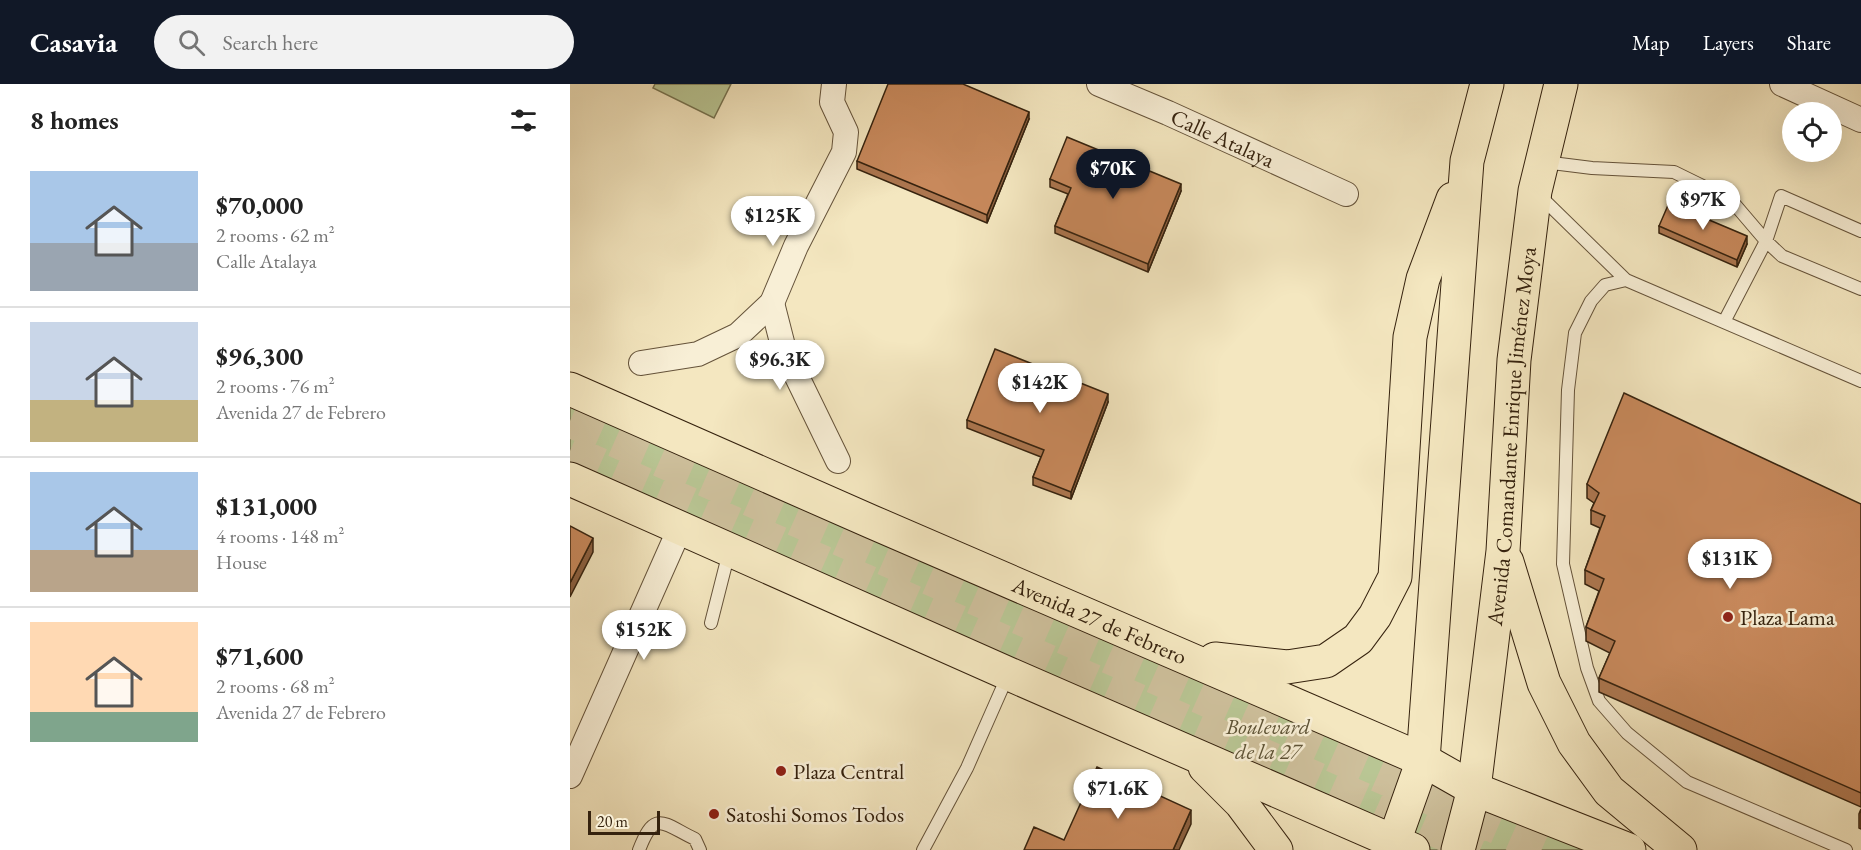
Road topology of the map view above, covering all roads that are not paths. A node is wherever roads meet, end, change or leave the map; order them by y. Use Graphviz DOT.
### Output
graph roads {
  1 [pos="834,84"];
  2 [pos="1099,84"];
  3 [pos="1487,84"];
  4 [pos="1561,84"];
  5 [pos="1782,84"];
  6 [pos="1861,120"];
  7 [pos="1467,161"];
  8 [pos="1539,177"];
  9 [pos="1346,194"];
  10 [pos="1861,231"];
  11 [pos="1766,241"];
  12 [pos="1626,280"];
  13 [pos="1861,289"];
  14 [pos="772,303"];
  15 [pos="1724,322"];
  16 [pos="640,363"];
  17 [pos="1861,381"];
  18 [pos="570,389"];
  19 [pos="838,461"];
  20 [pos="570,479"];
  21 [pos="680,528"];
  22 [pos="730,550"];
  23 [pos="1503,551"];
  24 [pos="711,623"];
  25 [pos="1183,656"];
  26 [pos="1008,674"];
  27 [pos="1191,754"];
  28 [pos="1423,760"];
  29 [pos="570,776"];
  30 [pos="1474,789"];
  31 [pos="1399,847"];
  32 [pos="639,850"];
  33 [pos="700,850"];
  34 [pos="923,850"];
  35 [pos="1276,850"];
  36 [pos="1458,850"];
  37 [pos="1629,850"];
  38 [pos="1680,850"];
  39 [pos="1845,850"];
  1 -- 14 [label="street"];
  2 -- 9 [label="street, Calle Atalaya"];
  3 -- 7 [label="main road"];
  4 -- 8 [label="main road, Avenida Comandante Enrique Jiménez Moya"];
  5 -- 6 [label="street"];
  7 -- 25 [label="main road"];
  7 -- 28 [label="main road"];
  8 -- 11 [label="lane"];
  8 -- 12 [label="lane"];
  8 -- 23 [label="main road, Avenida Comandante Enrique Jiménez Moya"];
  10 -- 11 [label="lane"];
  11 -- 13 [label="lane"];
  11 -- 15 [label="lane"];
  12 -- 15 [label="lane"];
  12 -- 39 [label="lane"];
  14 -- 16 [label="street"];
  14 -- 19 [label="street"];
  15 -- 17 [label="lane"];
  18 -- 25 [label="main road, Avenida 27 de Febrero"];
  20 -- 21 [label="main road"];
  21 -- 22 [label="main road"];
  21 -- 29 [label="street"];
  22 -- 24 [label="lane"];
  22 -- 26 [label="main road"];
  23 -- 30 [label="main road, Avenida Comandante Enrique Jiménez Moya"];
  23 -- 38 [label="main road"];
  25 -- 28 [label="main road, Avenida 27 de Febrero"];
  26 -- 27 [label="main road"];
  26 -- 34 [label="lane"];
  27 -- 31 [label="main road"];
  27 -- 35 [label="main road"];
  28 -- 30 [label="main road, Avenida 27 de Febrero"];
  28 -- 31 [label="main road"];
  30 -- 36 [label="main road, Avenida Comandante Enrique Jiménez Moya"];
  30 -- 37 [label="main road, Avenida 27 de Febrero"];
  32 -- 33 [label="lane"];
}
